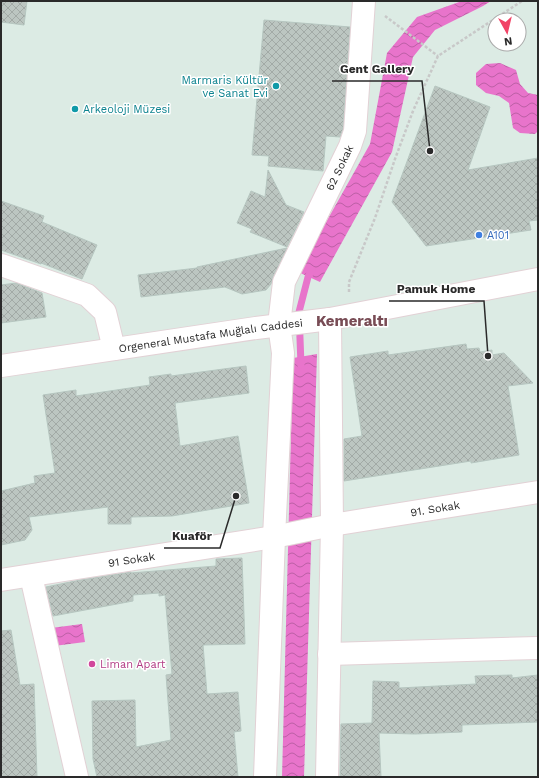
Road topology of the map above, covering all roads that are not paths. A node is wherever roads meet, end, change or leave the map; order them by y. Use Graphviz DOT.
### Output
graph roads {
  1 [pos="364,1"];
  2 [pos="1,264"];
  3 [pos="538,279"];
  4 [pos="331,318"];
  5 [pos="282,324"];
  6 [pos="114,349"];
  7 [pos="1,366"];
  8 [pos="538,492"];
  9 [pos="325,526"];
  10 [pos="280,536"];
  11 [pos="31,576"];
  12 [pos="1,580"];
  13 [pos="538,648"];
  14 [pos="329,654"];
  15 [pos="76,777"];
  16 [pos="265,777"];
  17 [pos="326,777"];
  1 -- 5 [label="street, 62 Sokak"];
  2 -- 6 [label="street"];
  3 -- 4 [label="street, Orgeneral Mustafa Muğlalı Caddesi"];
  4 -- 5 [label="street, Orgeneral Mustafa Muğlalı Caddesi"];
  4 -- 9 [label="street"];
  5 -- 6 [label="street, Orgeneral Mustafa Muğlalı Caddesi"];
  5 -- 10 [label="street, 62 Sokak"];
  6 -- 7 [label="street, Orgeneral Mustafa Muğlalı Caddesi"];
  8 -- 9 [label="street, 91. Sokak"];
  9 -- 10 [label="street, 91 Sokak"];
  9 -- 14 [label="street"];
  10 -- 11 [label="street, 91 Sokak"];
  10 -- 16 [label="street, 62 Sokak"];
  11 -- 12 [label="street, 91 Sokak"];
  11 -- 15 [label="street"];
  13 -- 14 [label="street"];
  14 -- 17 [label="street"];
}
